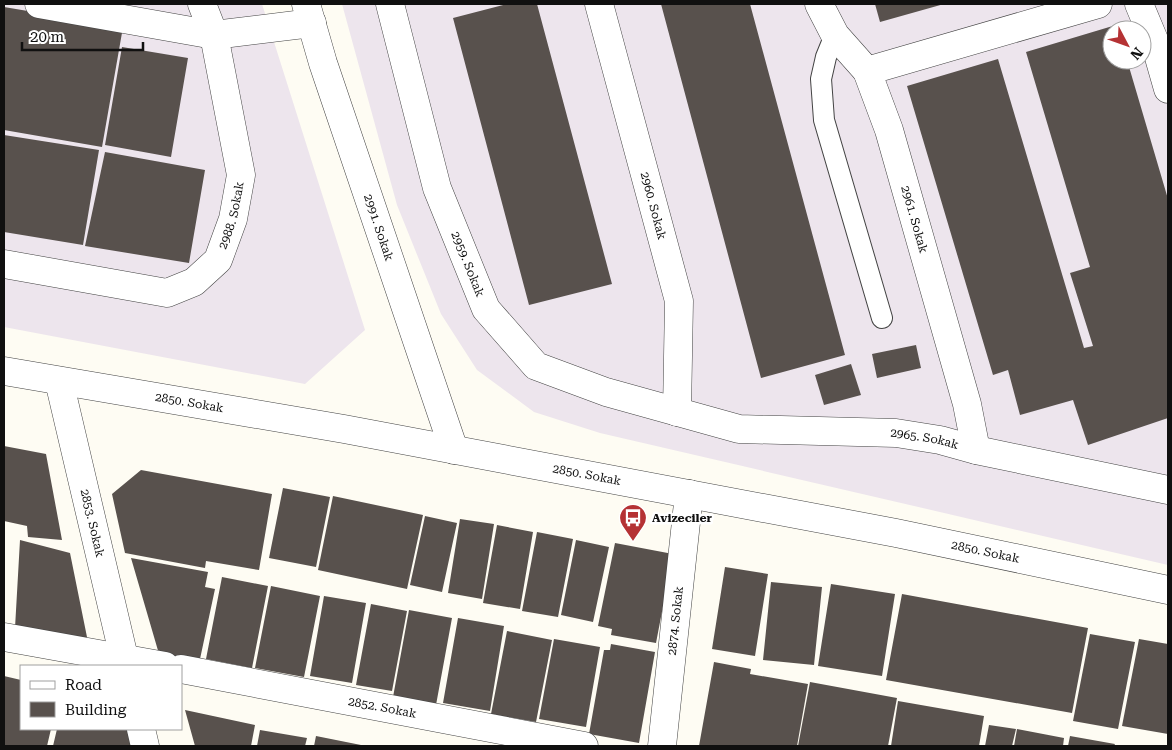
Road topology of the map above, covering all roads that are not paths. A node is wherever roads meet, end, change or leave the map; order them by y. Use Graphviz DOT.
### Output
graph roads {
  1 [pos="39,4"];
  2 [pos="202,4"];
  3 [pos="390,4"];
  4 [pos="599,4"];
  5 [pos="819,4"];
  6 [pos="1098,4"];
  7 [pos="1139,4"];
  8 [pos="309,13"];
  9 [pos="214,35"];
  10 [pos="834,35"];
  11 [pos="867,71"];
  12 [pos="1168,89"];
  13 [pos="4,264"];
  14 [pos="882,318"];
  15 [pos="4,371"];
  16 [pos="59,381"];
  17 [pos="677,412"];
  18 [pos="454,450"];
  19 [pos="976,450"];
  20 [pos="1168,490"];
  21 [pos="689,494"];
  22 [pos="1168,590"];
  23 [pos="4,637"];
  24 [pos="125,662"];
  25 [pos="155,665"];
  26 [pos="182,669"];
  27 [pos="141,730"];
  28 [pos="145,746"];
  29 [pos="584,746"];
  30 [pos="662,746"];
  1 -- 9 [label="street"];
  2 -- 9 [label="street, 2988. Sokak"];
  3 -- 17 [label="street, 2959. Sokak"];
  4 -- 17 [label="street, 2960. Sokak"];
  5 -- 10 [label="street, 2961. Sokak"];
  6 -- 11 [label="street"];
  7 -- 12 [label="street"];
  8 -- 9 [label="street"];
  8 -- 18 [label="street, 2991. Sokak"];
  9 -- 13 [label="street, 2988. Sokak"];
  10 -- 11 [label="street, 2961. Sokak"];
  10 -- 14 [label="lane"];
  11 -- 19 [label="street, 2961. Sokak"];
  15 -- 16 [label="street, 2850. Sokak"];
  16 -- 18 [label="street, 2850. Sokak"];
  16 -- 24 [label="street, 2853. Sokak"];
  17 -- 19 [label="street, 2965. Sokak"];
  18 -- 21 [label="street, 2850. Sokak"];
  19 -- 20 [label="street, 2965. Sokak"];
  21 -- 22 [label="street, 2850. Sokak"];
  21 -- 30 [label="street, 2874. Sokak"];
  23 -- 24 [label="street"];
  24 -- 25 [label="street"];
  26 -- 29 [label="street, 2852. Sokak"];
  27 -- 28 [label="street"];
}
